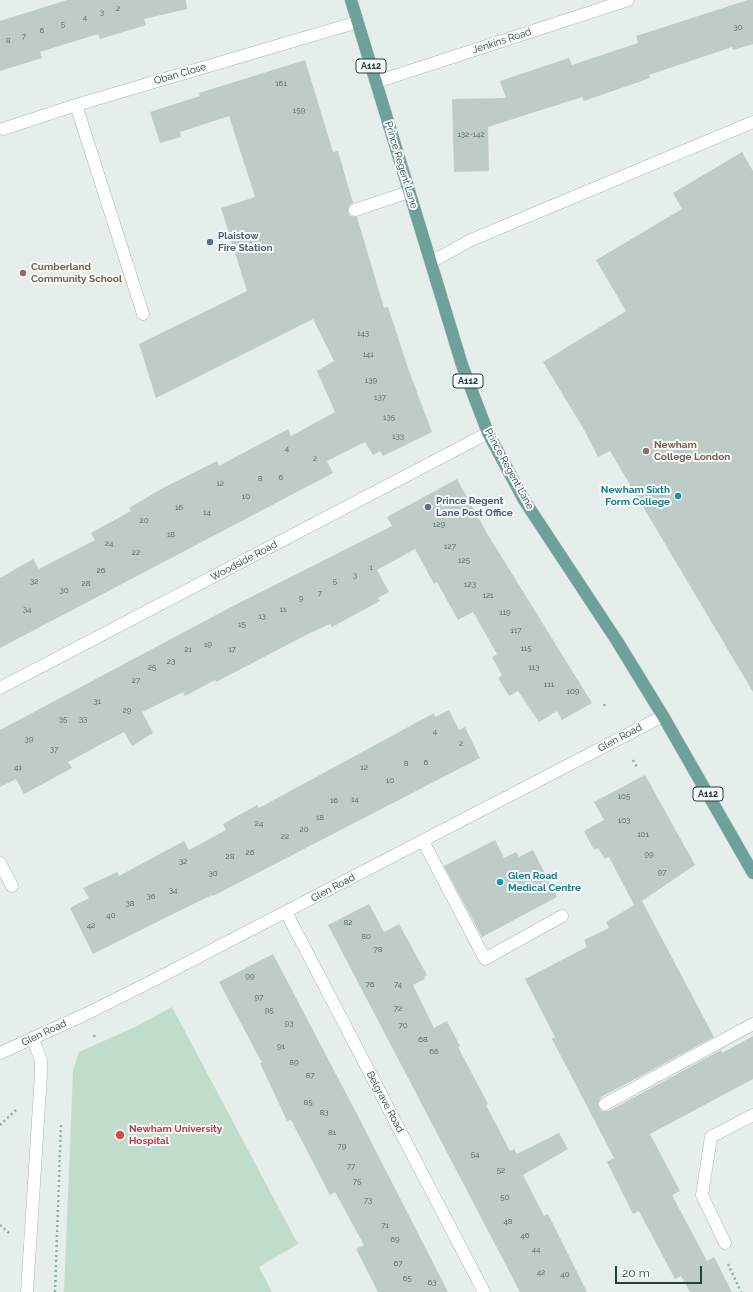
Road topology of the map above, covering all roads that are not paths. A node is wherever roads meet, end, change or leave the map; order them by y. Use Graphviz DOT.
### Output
graph roads {
  1 [pos="351,0"];
  2 [pos="628,0"];
  3 [pos="358,22"];
  4 [pos="376,82"];
  5 [pos="76,105"];
  6 [pos="753,122"];
  7 [pos="2,130"];
  8 [pos="409,192"];
  9 [pos="355,210"];
  10 [pos="430,262"];
  11 [pos="143,314"];
  12 [pos="488,433"];
  13 [pos="0,688"];
  14 [pos="663,716"];
  15 [pos="423,841"];
  16 [pos="0,863"];
  17 [pos="753,873"];
  18 [pos="12,886"];
  19 [pos="286,912"];
  20 [pos="562,916"];
  21 [pos="753,1024"];
  22 [pos="33,1039"];
  23 [pos="0,1053"];
  24 [pos="605,1104"];
  25 [pos="753,1115"];
  26 [pos="725,1243"];
  27 [pos="28,1292"];
  28 [pos="484,1292"];
  1 -- 3 [label="main road, Prince Regent Lane / A112"];
  2 -- 4 [label="street, Jenkins Road"];
  3 -- 4 [label="main road, Prince Regent Lane / A112"];
  3 -- 5 [label="street, Oban Close"];
  4 -- 8 [label="main road, Prince Regent Lane / A112"];
  5 -- 7 [label="street, Oban Close"];
  5 -- 11 [label="street"];
  6 -- 10 [label="street"];
  8 -- 9 [label="street"];
  8 -- 10 [label="main road, Prince Regent Lane / A112"];
  10 -- 12 [label="main road, Prince Regent Lane / A112"];
  12 -- 13 [label="street, Woodside Road"];
  12 -- 14 [label="main road, Prince Regent Lane / A112"];
  14 -- 15 [label="street, Glen Road"];
  14 -- 17 [label="main road, Prince Regent Lane / A112"];
  15 -- 19 [label="street, Glen Road"];
  15 -- 20 [label="street"];
  16 -- 18 [label="street"];
  19 -- 22 [label="street, Glen Road"];
  19 -- 28 [label="street, Belgrave Road"];
  21 -- 24 [label="street"];
  22 -- 23 [label="street, Glen Road"];
  22 -- 27 [label="street"];
  25 -- 26 [label="street"];
}
